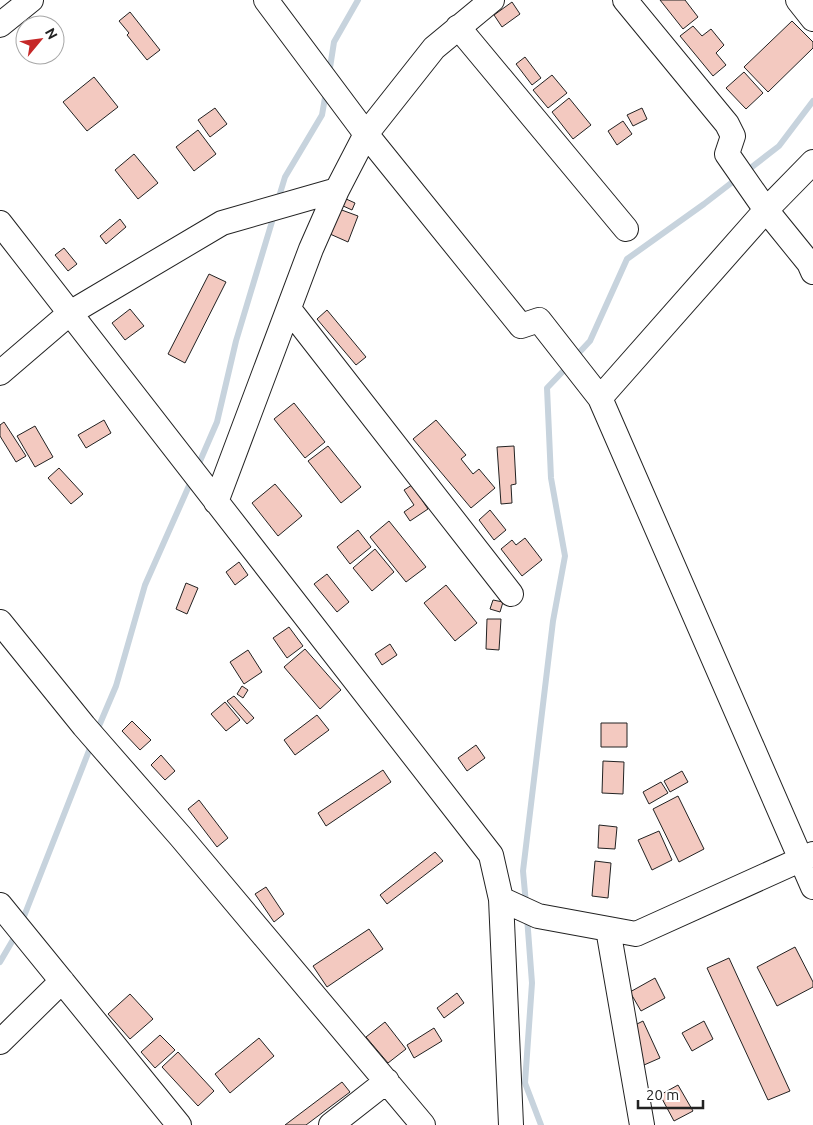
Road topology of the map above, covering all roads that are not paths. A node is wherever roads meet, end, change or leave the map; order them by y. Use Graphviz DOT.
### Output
graph roads {
  1 [pos="31,0"];
  2 [pos="266,0"];
  3 [pos="492,0"];
  4 [pos="625,0"];
  5 [pos="798,0"];
  6 [pos="813,20"];
  7 [pos="0,25"];
  8 [pos="458,27"];
  9 [pos="366,134"];
  10 [pos="813,162"];
  11 [pos="337,190"];
  12 [pos="766,210"];
  13 [pos="0,223"];
  14 [pos="626,229"];
  15 [pos="813,272"];
  16 [pos="289,309"];
  17 [pos="70,313"];
  18 [pos="0,373"];
  19 [pos="600,398"];
  20 [pos="216,502"];
  21 [pos="511,594"];
  22 [pos="0,622"];
  23 [pos="806,856"];
  24 [pos="813,887"];
  25 [pos="507,902"];
  26 [pos="3,909"];
  27 [pos="608,929"];
  28 [pos="62,981"];
  29 [pos="0,1042"];
  30 [pos="387,1081"];
  31 [pos="180,1125"];
  32 [pos="331,1125"];
  33 [pos="424,1125"];
  34 [pos="511,1125"];
  35 [pos="642,1125"];
  1 -- 7 [label="street"];
  2 -- 9 [label="street"];
  3 -- 8 [label="street"];
  4 -- 12 [label="street"];
  5 -- 6 [label="street"];
  8 -- 9 [label="street"];
  8 -- 14 [label="street"];
  9 -- 11 [label="street"];
  9 -- 19 [label="street"];
  10 -- 12 [label="street"];
  11 -- 16 [label="street"];
  11 -- 17 [label="street"];
  12 -- 15 [label="street"];
  12 -- 19 [label="street"];
  13 -- 17 [label="street"];
  16 -- 20 [label="street"];
  16 -- 21 [label="street"];
  17 -- 18 [label="street"];
  17 -- 20 [label="street"];
  19 -- 23 [label="street"];
  20 -- 25 [label="street"];
  22 -- 30 [label="street"];
  23 -- 24 [label="street"];
  23 -- 27 [label="street"];
  25 -- 27 [label="street"];
  25 -- 34 [label="street"];
  26 -- 28 [label="street"];
  27 -- 35 [label="street"];
  28 -- 29 [label="street"];
  28 -- 31 [label="street"];
  30 -- 32 [label="street"];
  30 -- 33 [label="street"];
}
